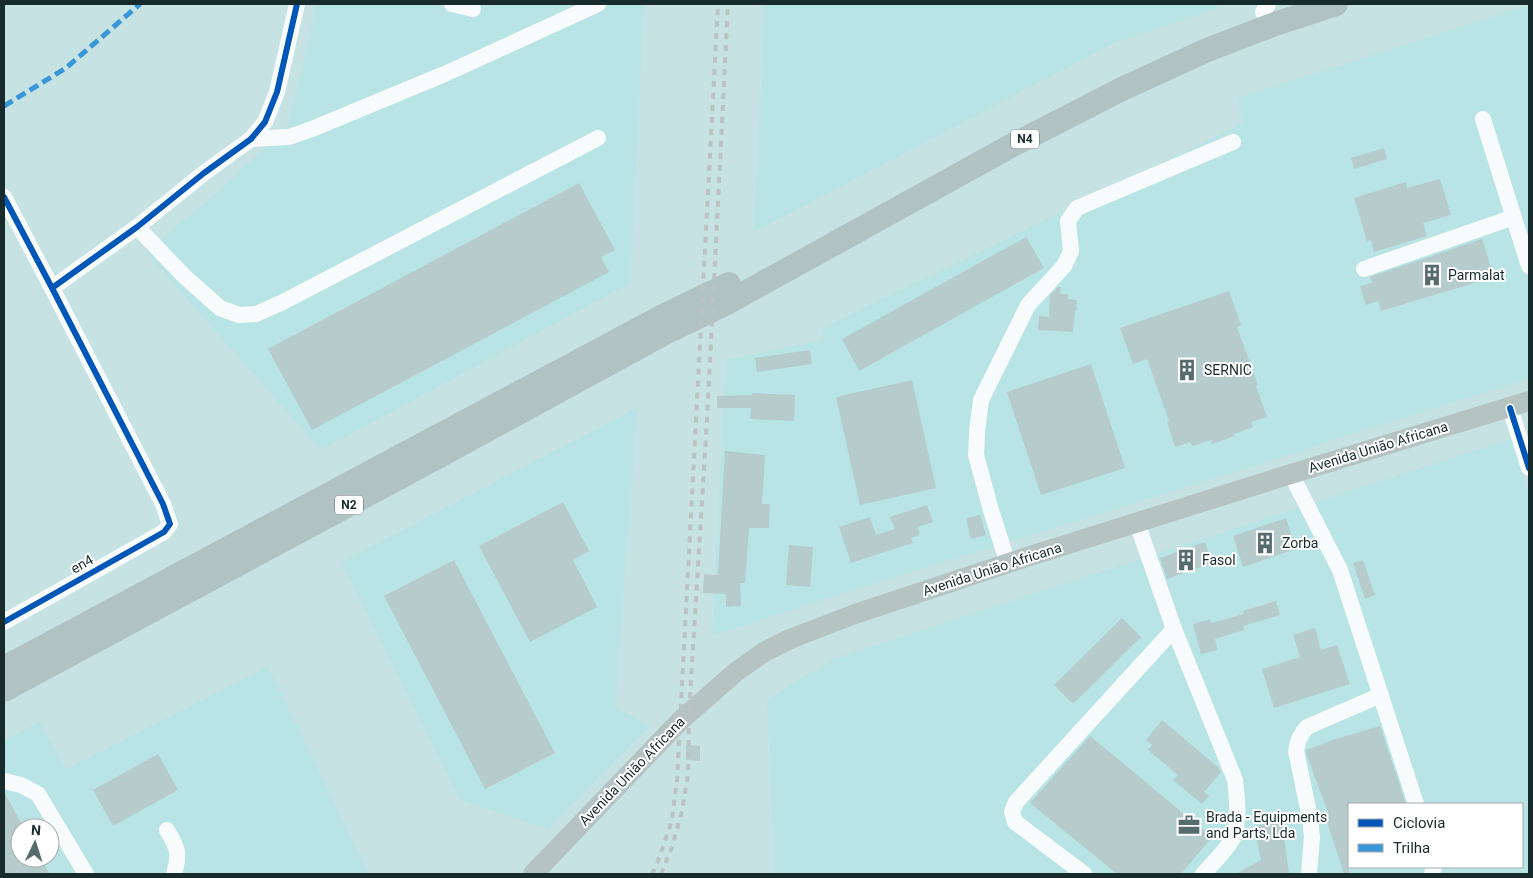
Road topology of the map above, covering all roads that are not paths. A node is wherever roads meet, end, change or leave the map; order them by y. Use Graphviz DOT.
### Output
graph roads {
  1 [pos="297,4"];
  2 [pos="452,4"];
  3 [pos="598,4"];
  4 [pos="1287,4"];
  5 [pos="1336,4"];
  6 [pos="1265,8"];
  7 [pos="473,9"];
  8 [pos="1483,119"];
  9 [pos="598,138"];
  10 [pos="252,139"];
  11 [pos="1233,142"];
  12 [pos="4,197"];
  13 [pos="1514,217"];
  14 [pos="137,227"];
  15 [pos="1529,266"];
  16 [pos="1364,269"];
  17 [pos="52,288"];
  18 [pos="722,297"];
  19 [pos="691,311"];
  20 [pos="661,317"];
  21 [pos="1529,401"];
  22 [pos="1510,408"];
  23 [pos="1526,450"];
  24 [pos="1529,468"];
  25 [pos="1291,474"];
  26 [pos="1137,523"];
  27 [pos="1008,564"];
  28 [pos="4,622"];
  29 [pos="1174,629"];
  30 [pos="4,668"];
  31 [pos="4,690"];
  32 [pos="1380,695"];
  33 [pos="4,781"];
  34 [pos="1416,803"];
  35 [pos="167,830"];
  36 [pos="86,874"];
  37 [pos="174,874"];
  38 [pos="533,874"];
  39 [pos="1084,874"];
  40 [pos="1203,874"];
  41 [pos="1309,874"];
  1 -- 10 [label="street"];
  2 -- 7 [label="street"];
  3 -- 10 [label="street"];
  4 -- 6 [label="highway, N4"];
  5 -- 18 [label="highway, N4"];
  6 -- 18 [label="highway, N4"];
  8 -- 13 [label="street"];
  9 -- 14 [label="street"];
  10 -- 14 [label="street"];
  11 -- 27 [label="street"];
  12 -- 17 [label="street"];
  13 -- 15 [label="street"];
  13 -- 16 [label="street"];
  14 -- 17 [label="street"];
  17 -- 28 [label="street, en4"];
  18 -- 19 [label="highway, N4"];
  19 -- 20 [label="highway, N4"];
  19 -- 31 [label="highway, N2"];
  20 -- 30 [label="highway, N2"];
  21 -- 22 [label="main road, Avenida União Africana"];
  22 -- 23 [label="street"];
  22 -- 25 [label="main road, Avenida União Africana"];
  23 -- 24 [label="street"];
  25 -- 26 [label="main road, Avenida União Africana"];
  25 -- 32 [label="street"];
  26 -- 27 [label="main road, Avenida União Africana"];
  26 -- 29 [label="street"];
  27 -- 38 [label="main road, Avenida União Africana"];
  29 -- 39 [label="street"];
  29 -- 40 [label="street"];
  32 -- 34 [label="street"];
  32 -- 41 [label="street"];
  33 -- 36 [label="street"];
  35 -- 37 [label="street"];
}
